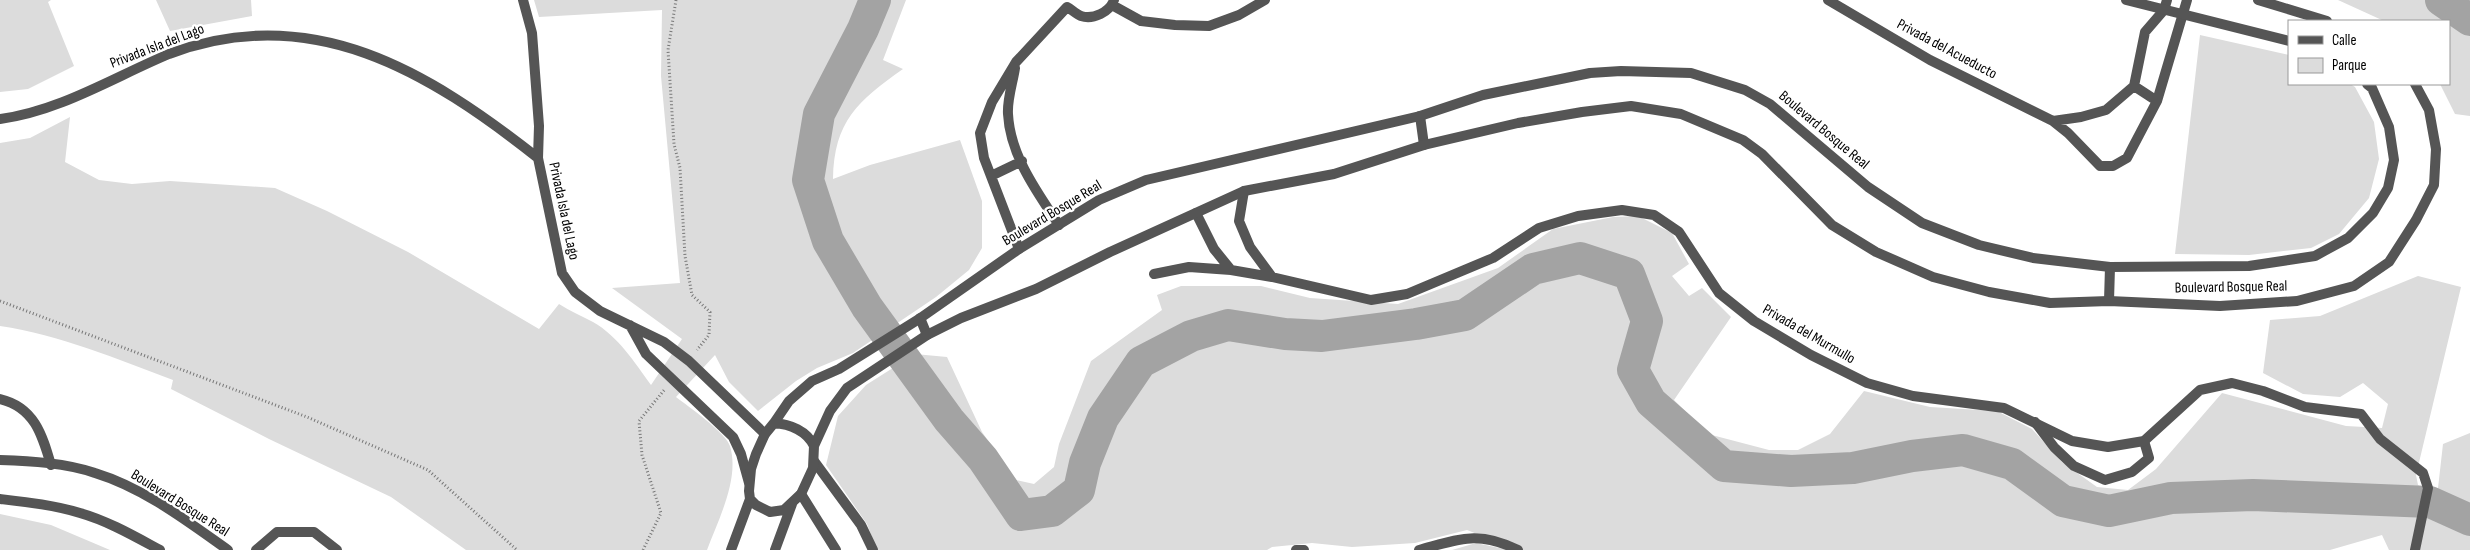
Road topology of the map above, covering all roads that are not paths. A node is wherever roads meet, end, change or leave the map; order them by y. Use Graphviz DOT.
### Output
graph roads {
  1 [pos="523,0"];
  2 [pos="1265,0"];
  3 [pos="1828,0"];
  4 [pos="2126,0"];
  5 [pos="2188,0"];
  6 [pos="2258,0"];
  7 [pos="1066,3"];
  8 [pos="1113,3"];
  9 [pos="2166,5"];
  10 [pos="2183,14"];
  11 [pos="2324,20"];
  12 [pos="2288,41"];
  13 [pos="1016,62"];
  14 [pos="2368,85"];
  15 [pos="2416,85"];
  16 [pos="2134,86"];
  17 [pos="2157,101"];
  18 [pos="1420,116"];
  19 [pos="0,119"];
  20 [pos="2053,121"];
  21 [pos="1424,145"];
  22 [pos="538,158"];
  23 [pos="1022,161"];
  24 [pos="991,176"];
  25 [pos="1244,191"];
  26 [pos="1196,213"];
  27 [pos="1059,225"];
  28 [pos="1019,249"];
  29 [pos="2110,267"];
  30 [pos="1231,270"];
  31 [pos="1154,274"];
  32 [pos="1272,277"];
  33 [pos="2109,301"];
  34 [pos="920,318"];
  35 [pos="630,325"];
  36 [pos="927,335"];
  37 [pos="0,399"];
  38 [pos="2035,421"];
  39 [pos="774,424"];
  40 [pos="765,434"];
  41 [pos="2144,441"];
  42 [pos="814,446"];
  43 [pos="0,460"];
  44 [pos="814,461"];
  45 [pos="51,465"];
  46 [pos="749,484"];
  47 [pos="801,494"];
  48 [pos="0,499"];
  49 [pos="750,499"];
  50 [pos="792,503"];
  51 [pos="870,548"];
  52 [pos="160,550"];
  53 [pos="228,550"];
  54 [pos="256,550"];
  55 [pos="337,550"];
  56 [pos="731,550"];
  57 [pos="775,550"];
  58 [pos="836,550"];
  59 [pos="1296,550"];
  60 [pos="1304,550"];
  61 [pos="1419,550"];
  62 [pos="1518,550"];
  63 [pos="2415,550"];
  1 -- 22 [label="street, Privada Isla del Lago"];
  2 -- 8 [label="street"];
  3 -- 20 [label="street, Privada del Acueducto"];
  4 -- 9 [label="street"];
  5 -- 10 [label="street, Privada del Acueducto"];
  6 -- 11 [label="street"];
  7 -- 8 [label="street"];
  7 -- 13 [label="street"];
  9 -- 10 [label="street"];
  9 -- 16 [label="street"];
  10 -- 12 [label="street"];
  10 -- 17 [label="street, Privada del Acueducto"];
  13 -- 23 [label="street"];
  13 -- 24 [label="street"];
  14 -- 29 [label="street, Boulevard Bosque Real"];
  15 -- 33 [label="street, Boulevard Bosque Real"];
  16 -- 17 [label="street"];
  16 -- 20 [label="street"];
  17 -- 20 [label="street, Privada del Acueducto"];
  18 -- 21 [label="street"];
  18 -- 27 [label="street, Boulevard Bosque Real"];
  18 -- 29 [label="street, Boulevard Bosque Real"];
  19 -- 22 [label="street, Privada Isla del Lago"];
  21 -- 25 [label="street, Boulevard Bosque Real"];
  21 -- 33 [label="street, Boulevard Bosque Real"];
  22 -- 35 [label="street, Privada Isla del Lago"];
  23 -- 24 [label="street"];
  23 -- 27 [label="street"];
  24 -- 28 [label="street"];
  25 -- 26 [label="street, Boulevard Bosque Real"];
  25 -- 32 [label="street"];
  26 -- 30 [label="street"];
  26 -- 36 [label="street, Boulevard Bosque Real"];
  27 -- 28 [label="street, Boulevard Bosque Real"];
  28 -- 34 [label="street, Boulevard Bosque Real"];
  29 -- 33 [label="street"];
  30 -- 31 [label="street, Privada del Murmullo"];
  30 -- 32 [label="street, Privada del Murmullo"];
  32 -- 38 [label="street, Privada del Murmullo"];
  34 -- 36 [label="street"];
  34 -- 39 [label="street, Boulevard Bosque Real"];
  35 -- 40 [label="street, Privada Isla del Lago"];
  35 -- 46 [label="street"];
  36 -- 42 [label="street, Boulevard Bosque Real"];
  37 -- 45 [label="street"];
  38 -- 41 [label="street, Privada del Murmullo"];
  38 -- 41 [label="street"];
  39 -- 40 [label="street"];
  39 -- 42 [label="street"];
  40 -- 46 [label="street"];
  41 -- 63 [label="street"];
  42 -- 44 [label="street"];
  43 -- 45 [label="street, Boulevard Bosque Real"];
  44 -- 47 [label="street"];
  44 -- 51 [label="street"];
  45 -- 53 [label="street, Boulevard Bosque Real"];
  46 -- 49 [label="street"];
  47 -- 50 [label="street"];
  47 -- 58 [label="street"];
  48 -- 52 [label="street"];
  49 -- 50 [label="street"];
  49 -- 56 [label="street"];
  50 -- 57 [label="street"];
  54 -- 55 [label="street"];
  59 -- 60 [label="street"];
  61 -- 62 [label="street"];
}
